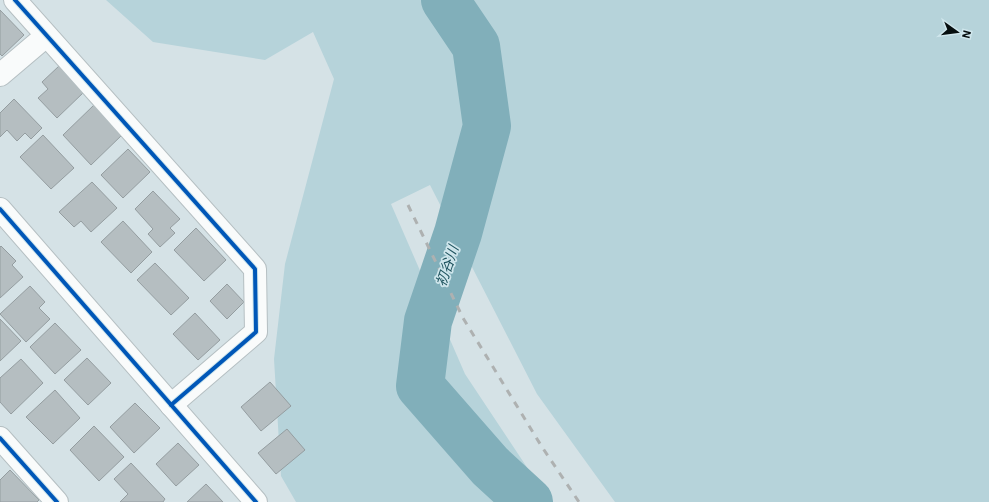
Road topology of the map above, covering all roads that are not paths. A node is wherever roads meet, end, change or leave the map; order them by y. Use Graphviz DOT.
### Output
graph roads {
  1 [pos="15,0"];
  2 [pos="46,36"];
  3 [pos="0,75"];
  4 [pos="0,209"];
  5 [pos="171,405"];
  6 [pos="0,438"];
  7 [pos="57,502"];
  8 [pos="256,502"];
  1 -- 2 [label="street"];
  2 -- 3 [label="street"];
  2 -- 5 [label="street"];
  4 -- 5 [label="street"];
  5 -- 8 [label="street"];
  6 -- 7 [label="street"];
}
